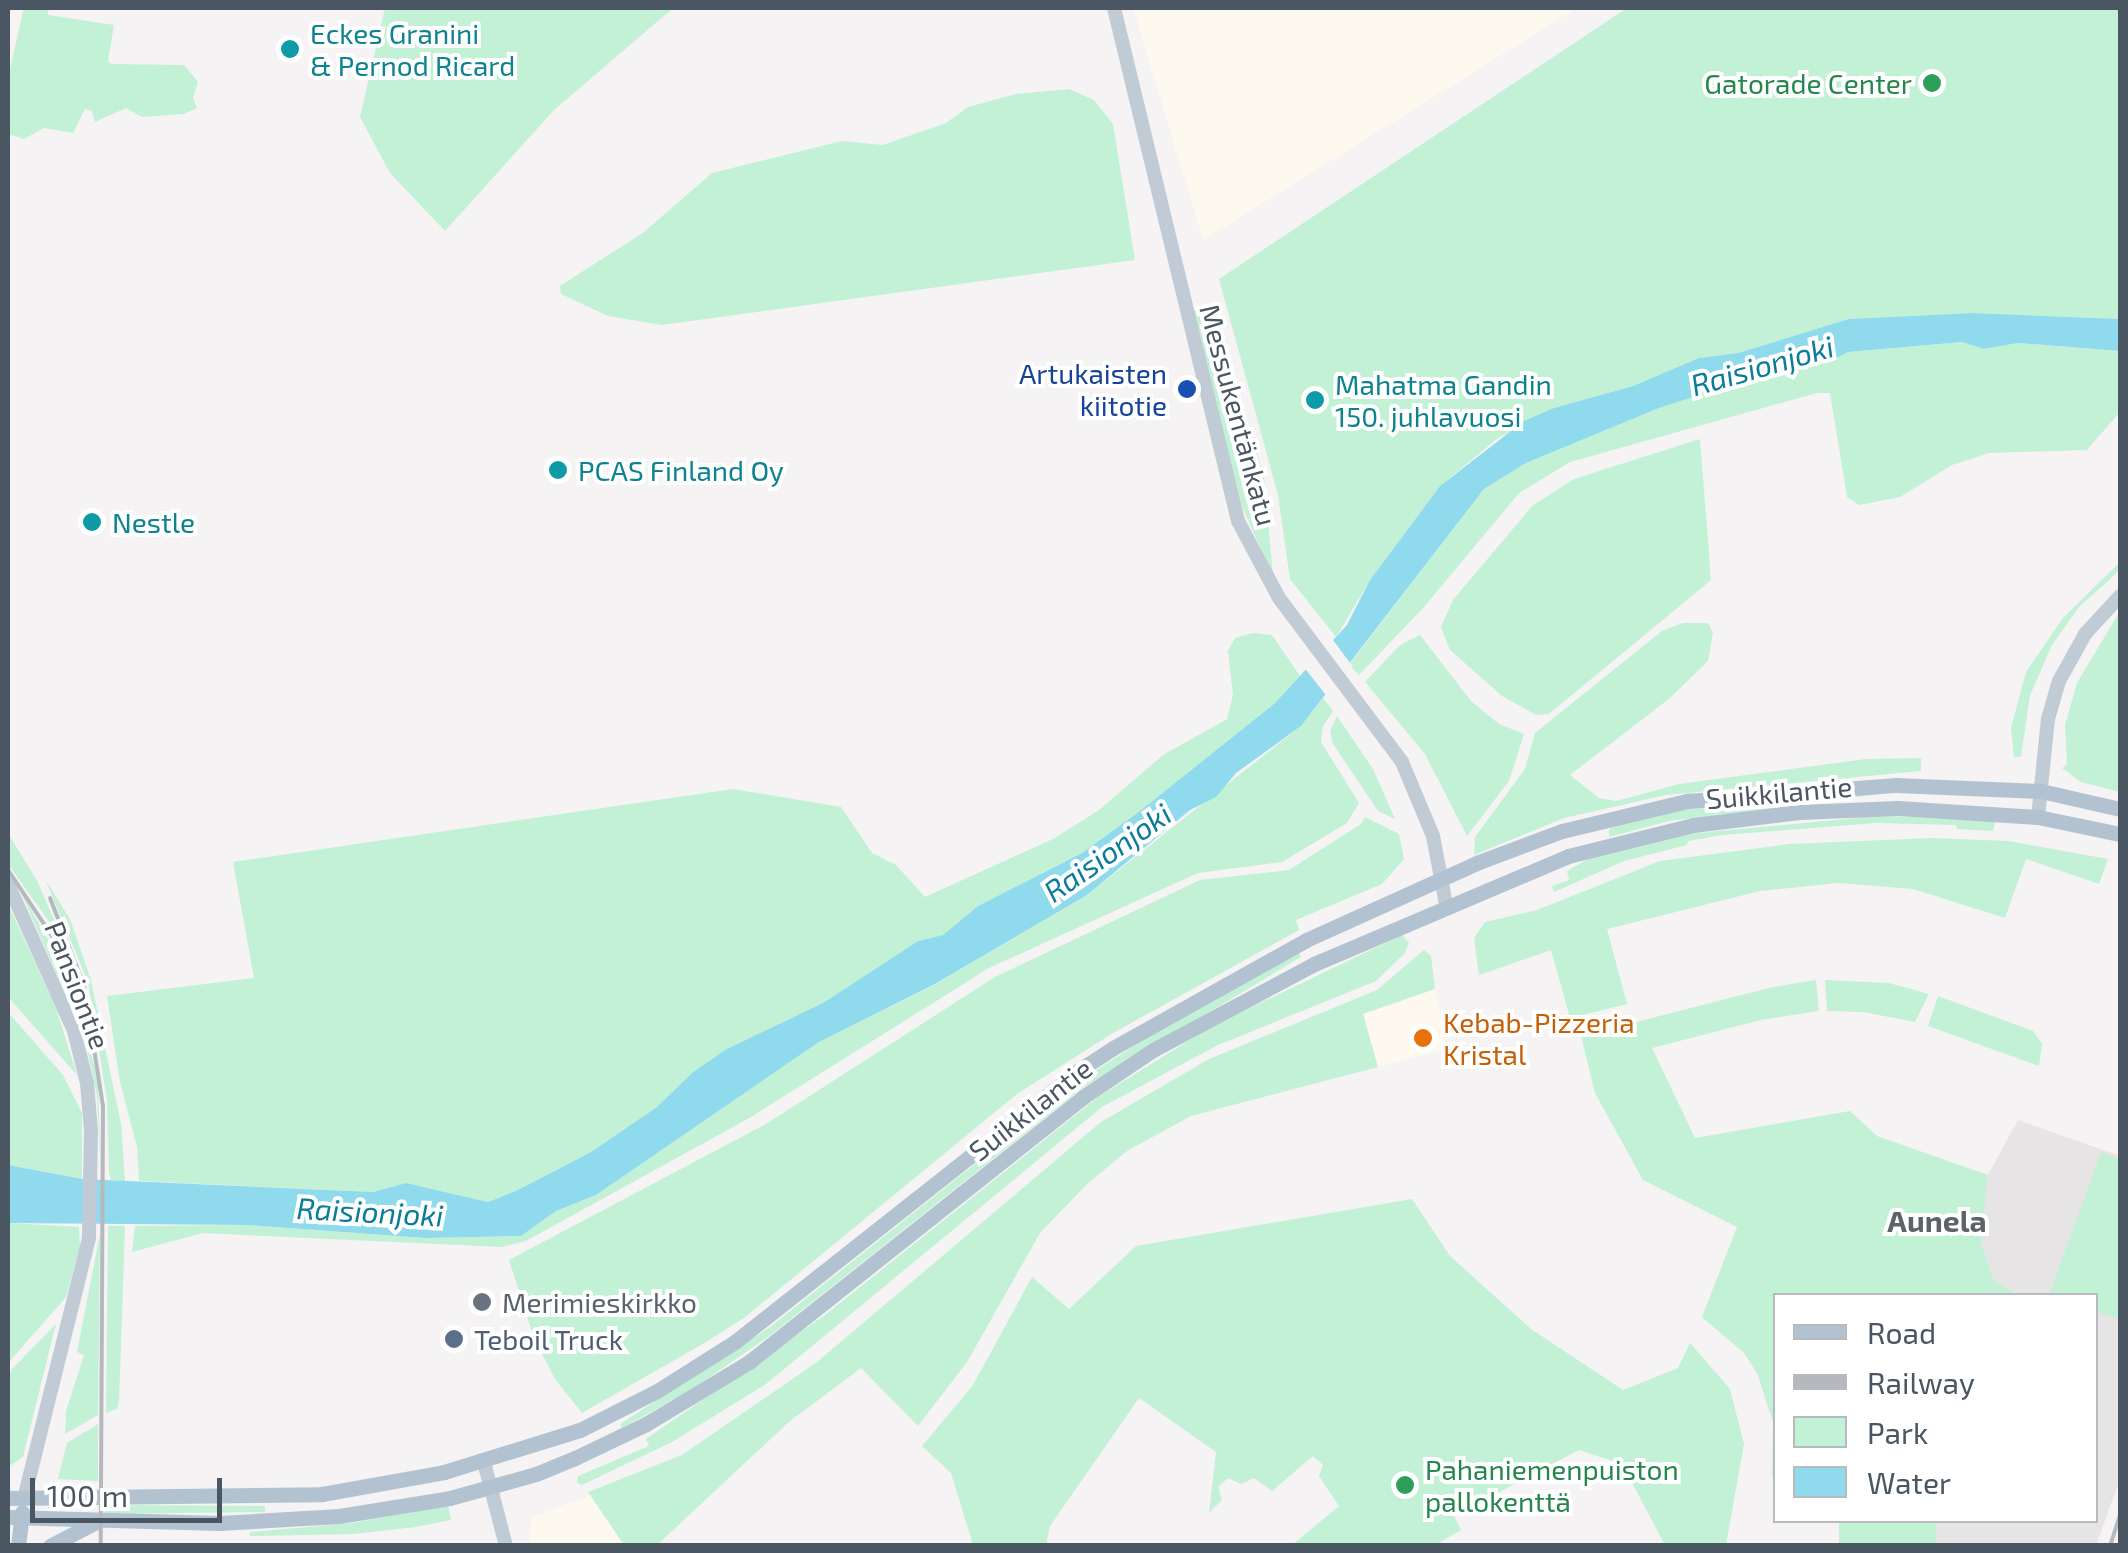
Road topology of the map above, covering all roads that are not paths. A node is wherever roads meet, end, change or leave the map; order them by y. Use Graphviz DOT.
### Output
graph roads {
  1 [pos="1114,8"];
  2 [pos="2120,596"];
  3 [pos="2040,791"];
  4 [pos="2120,808"];
  5 [pos="2038,817"];
  6 [pos="2120,834"];
  7 [pos="1442,879"];
  8 [pos="8,884"];
  9 [pos="1446,906"];
  10 [pos="484,1462"];
  11 [pos="491,1488"];
  12 [pos="16,1498"];
  13 [pos="14,1517"];
  14 [pos="98,1522"];
  15 [pos="18,1546"];
  16 [pos="50,1546"];
  17 [pos="506,1546"];
  1 -- 7 [label="street, Messukentänkatu"];
  2 -- 3 [label="street"];
  3 -- 4 [label="main road, Suikkilantie"];
  3 -- 5 [label="street"];
  3 -- 7 [label="main road, Suikkilantie"];
  5 -- 6 [label="main road, Suikkilantie"];
  5 -- 9 [label="main road, Suikkilantie"];
  7 -- 9 [label="street, Messukentänkatu"];
  7 -- 10 [label="main road, Suikkilantie"];
  8 -- 12 [label="street, Pansiontie"];
  9 -- 11 [label="main road, Suikkilantie"];
  10 -- 11 [label="street"];
  10 -- 12 [label="main road, Suikkilantie"];
  11 -- 14 [label="main road, Suikkilantie"];
  11 -- 17 [label="street"];
  12 -- 13 [label="main road"];
  13 -- 14 [label="main road, Suikkilantie"];
  13 -- 15 [label="main road"];
  14 -- 16 [label="main road"];
}
